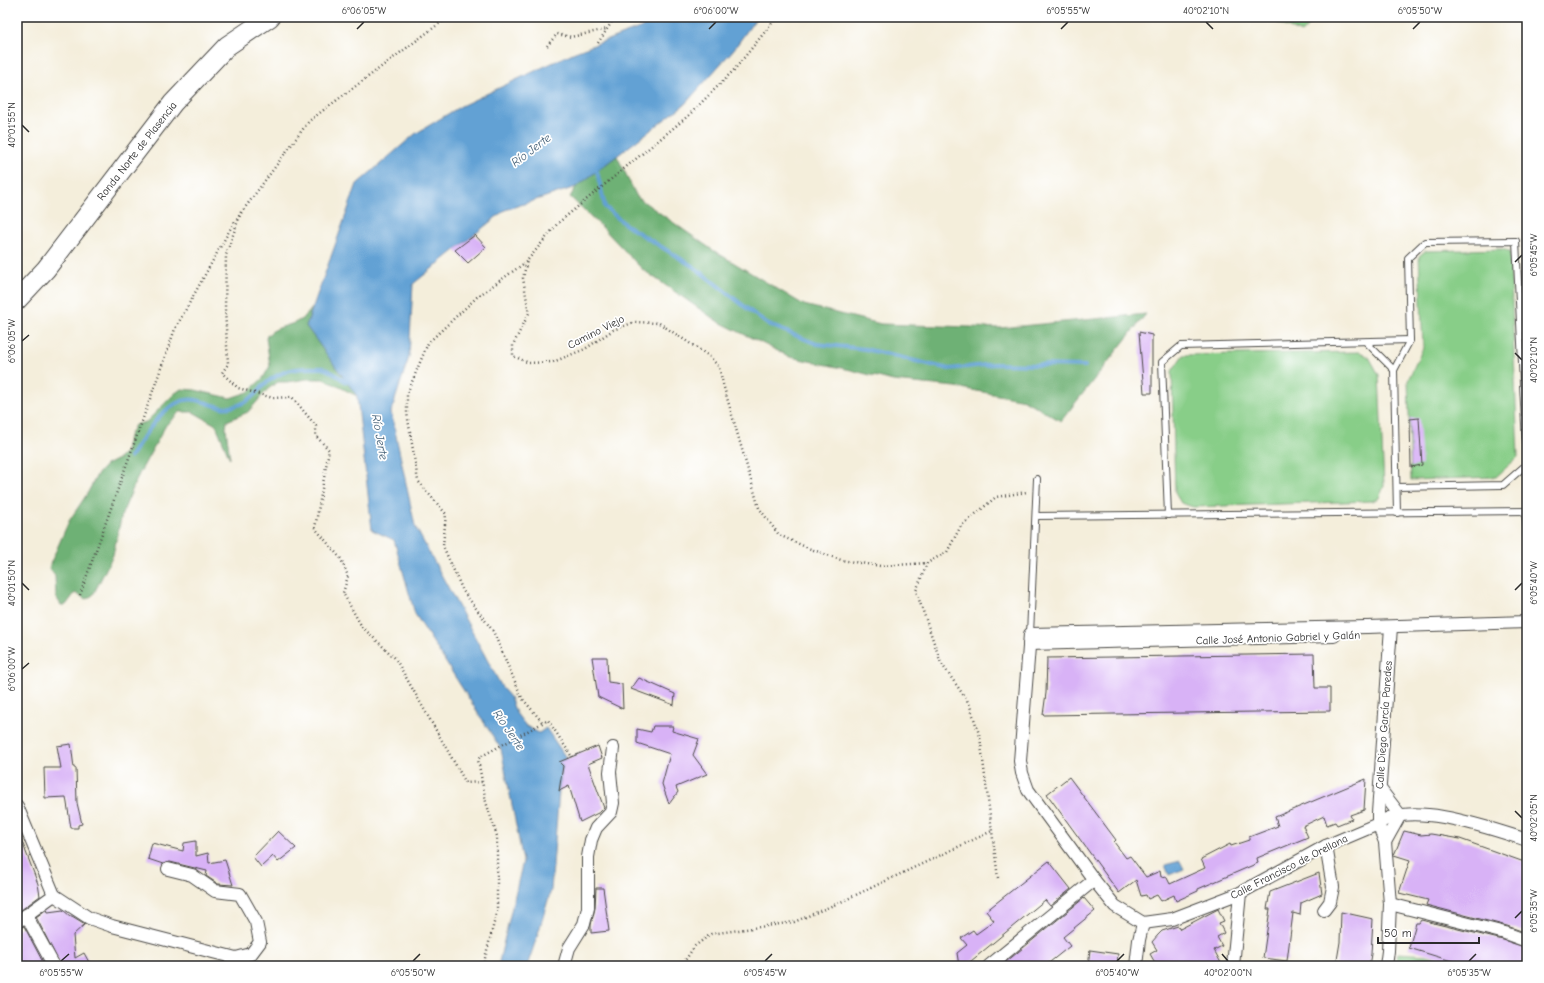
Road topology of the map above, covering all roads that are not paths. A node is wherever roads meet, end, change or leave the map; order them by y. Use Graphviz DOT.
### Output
graph roads {
  1 [pos="270,17"];
  2 [pos="17,300"];
  3 [pos="1410,340"];
  4 [pos="1366,342"];
  5 [pos="1394,370"];
  6 [pos="1037,479"];
  7 [pos="1397,487"];
  8 [pos="1526,511"];
  9 [pos="1397,513"];
  10 [pos="1168,515"];
  11 [pos="1036,516"];
  12 [pos="1527,529"];
  13 [pos="1527,622"];
  14 [pos="1527,629"];
  15 [pos="1391,631"];
  16 [pos="1030,639"];
  17 [pos="613,748"];
  18 [pos="1380,789"];
  19 [pos="17,807"];
  20 [pos="1400,815"];
  21 [pos="1378,824"];
  22 [pos="1527,840"];
  23 [pos="1386,842"];
  24 [pos="1326,846"];
  25 [pos="168,869"];
  26 [pos="1094,880"];
  27 [pos="1240,893"];
  28 [pos="54,895"];
  29 [pos="1390,904"];
  30 [pos="1324,910"];
  31 [pos="22,918"];
  32 [pos="1143,923"];
  33 [pos="1527,941"];
  34 [pos="54,966"];
  35 [pos="564,966"];
  36 [pos="989,966"];
  37 [pos="1136,966"];
  38 [pos="1233,966"];
  39 [pos="1386,966"];
  1 -- 2 [label="highway, Ronda Norte de Plasencia"];
  3 -- 4 [label="lane"];
  3 -- 5 [label="lane"];
  3 -- 7 [label="lane"];
  4 -- 5 [label="lane"];
  4 -- 10 [label="lane"];
  5 -- 7 [label="lane"];
  6 -- 11 [label="lane"];
  7 -- 9 [label="lane"];
  8 -- 9 [label="lane"];
  8 -- 12 [label="lane"];
  9 -- 10 [label="lane"];
  10 -- 11 [label="lane"];
  11 -- 16 [label="lane"];
  13 -- 15 [label="street, Calle José Antonio Gabriel y Galán"];
  14 -- 15 [label="street, Calle José Antonio Gabriel y Galán"];
  15 -- 16 [label="street, Calle José Antonio Gabriel y Galán"];
  15 -- 18 [label="street, Calle Diego García Paredes"];
  16 -- 26 [label="street"];
  17 -- 35 [label="street"];
  18 -- 20 [label="street"];
  18 -- 21 [label="street, Calle Diego García Paredes"];
  19 -- 28 [label="street"];
  20 -- 21 [label="street, Calle Francisco de Orellana"];
  20 -- 22 [label="street, Calle Francisco de Orellana"];
  20 -- 23 [label="street"];
  21 -- 23 [label="street"];
  21 -- 24 [label="street, Calle Francisco de Orellana"];
  23 -- 29 [label="street"];
  24 -- 27 [label="street, Calle Francisco de Orellana"];
  24 -- 30 [label="street"];
  25 -- 28 [label="street"];
  26 -- 32 [label="street"];
  26 -- 36 [label="street"];
  27 -- 32 [label="street, Calle Francisco de Orellana"];
  27 -- 38 [label="street"];
  28 -- 31 [label="street"];
  29 -- 33 [label="street"];
  29 -- 39 [label="street"];
  31 -- 34 [label="street"];
  32 -- 37 [label="street"];
}
